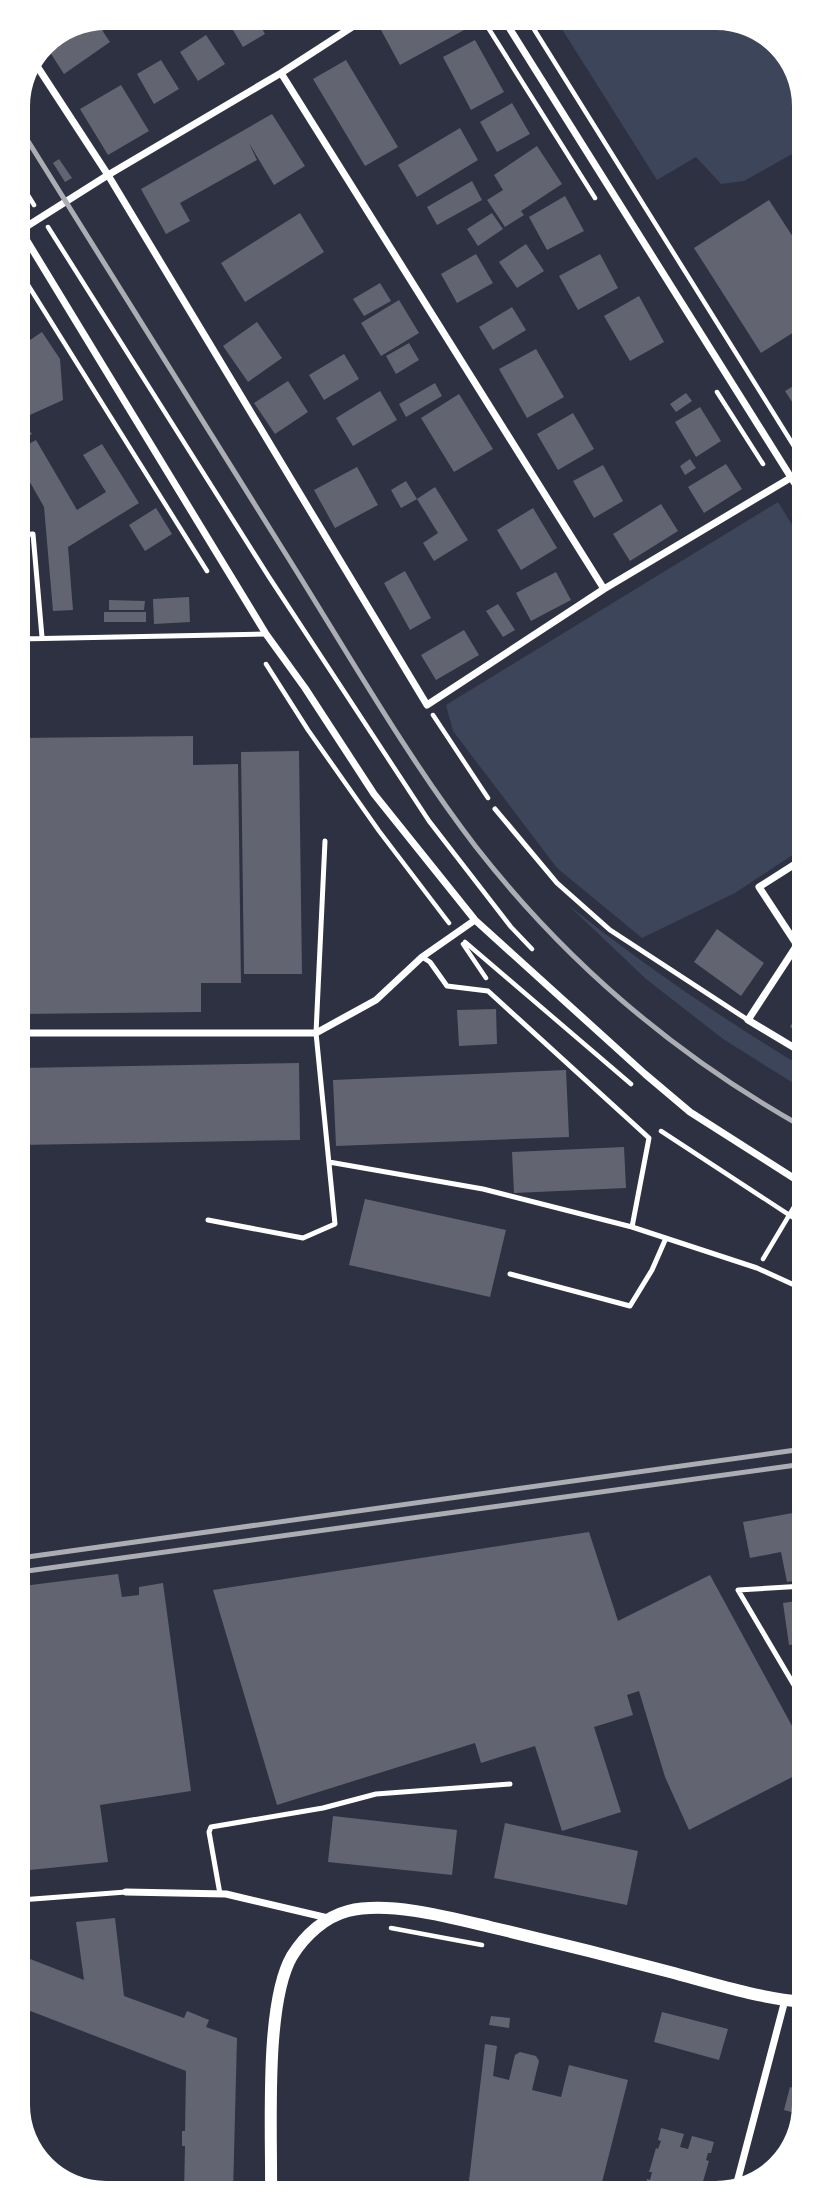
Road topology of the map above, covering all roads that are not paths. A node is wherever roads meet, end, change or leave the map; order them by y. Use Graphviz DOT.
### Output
graph roads {
  1 [pos="347,30"];
  2 [pos="511,30"];
  3 [pos="39,70"];
  4 [pos="281,73"];
  5 [pos="108,174"];
  6 [pos="30,223"];
  7 [pos="30,246"];
  8 [pos="792,477"];
  9 [pos="30,534"];
  10 [pos="604,589"];
  11 [pos="266,634"];
  12 [pos="42,637"];
  13 [pos="30,638"];
  14 [pos="495,810"];
  15 [pos="325,841"];
  16 [pos="792,866"];
  17 [pos="475,920"];
  18 [pos="792,936"];
  19 [pos="422,957"];
  20 [pos="792,959"];
  21 [pos="748,1020"];
  22 [pos="30,1033"];
  23 [pos="316,1033"];
  24 [pos="792,1046"];
  25 [pos="329,1161"];
  26 [pos="792,1177"];
  27 [pos="208,1220"];
  28 [pos="632,1227"];
  29 [pos="666,1238"];
  30 [pos="510,1275"];
  31 [pos="792,1284"];
  32 [pos="792,1587"];
  33 [pos="792,1682"];
  34 [pos="510,1784"];
  35 [pos="126,1892"];
  36 [pos="220,1894"];
  37 [pos="30,1898"];
  38 [pos="328,1918"];
  39 [pos="785,2000"];
  40 [pos="792,2001"];
  41 [pos="738,2178"];
  42 [pos="271,2181"];
  1 -- 4 [label="street"];
  2 -- 8 [label="street"];
  3 -- 5 [label="street"];
  4 -- 5 [label="street"];
  4 -- 10 [label="street"];
  5 -- 6 [label="street"];
  5 -- 10 [label="street"];
  7 -- 11 [label="street"];
  8 -- 10 [label="street"];
  9 -- 12 [label="lane"];
  11 -- 12 [label="lane"];
  11 -- 17 [label="street"];
  12 -- 13 [label="lane"];
  14 -- 21 [label="lane"];
  15 -- 23 [label="lane"];
  16 -- 18 [label="street"];
  17 -- 19 [label="street"];
  17 -- 26 [label="street"];
  19 -- 23 [label="street"];
  19 -- 28 [label="lane"];
  20 -- 21 [label="street"];
  21 -- 24 [label="street"];
  22 -- 23 [label="street"];
  23 -- 25 [label="lane"];
  25 -- 27 [label="lane"];
  25 -- 28 [label="lane"];
  28 -- 29 [label="lane"];
  29 -- 30 [label="lane"];
  29 -- 31 [label="lane"];
  32 -- 33 [label="lane"];
  34 -- 36 [label="lane"];
  35 -- 36 [label="street"];
  35 -- 37 [label="lane"];
  36 -- 38 [label="street"];
  38 -- 39 [label="street"];
  38 -- 42 [label="street"];
  39 -- 40 [label="street"];
  39 -- 41 [label="street"];
}
